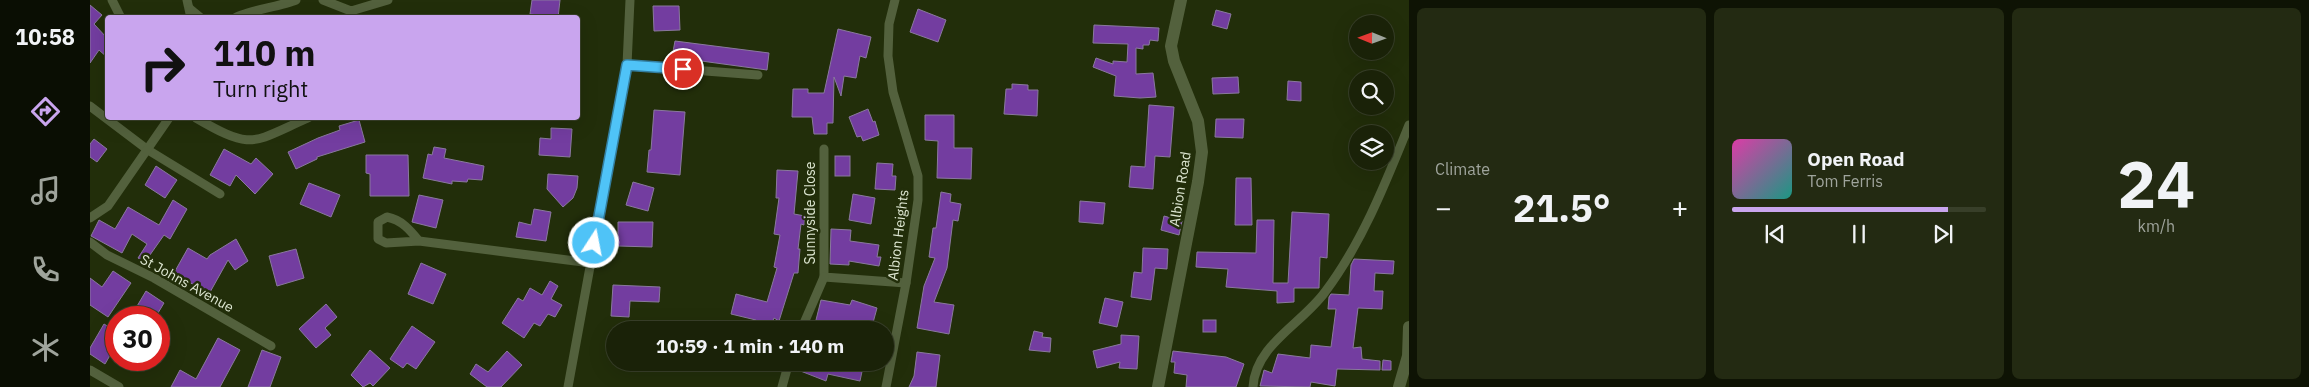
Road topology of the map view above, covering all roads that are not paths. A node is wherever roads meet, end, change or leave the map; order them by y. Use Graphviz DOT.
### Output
graph roads {
  1 [pos="112,0"];
  2 [pos="296,0"];
  3 [pos="323,0"];
  4 [pos="388,0"];
  5 [pos="630,0"];
  6 [pos="896,0"];
  7 [pos="1182,0"];
  8 [pos="120,15"];
  9 [pos="238,15"];
  10 [pos="627,65"];
  11 [pos="758,75"];
  12 [pos="90,106"];
  13 [pos="105,117"];
  14 [pos="108,120"];
  15 [pos="168,120"];
  16 [pos="200,120"];
  17 [pos="303,120"];
  18 [pos="1409,125"];
  19 [pos="824,149"];
  20 [pos="148,150"];
  21 [pos="220,194"];
  22 [pos="90,218"];
  23 [pos="420,241"];
  24 [pos="90,242"];
  25 [pos="591,263"];
  26 [pos="824,277"];
  27 [pos="906,283"];
  28 [pos="805,321"];
  29 [pos="1409,327"];
  30 [pos="270,346"];
  31 [pos="1408,357"];
  32 [pos="90,370"];
  33 [pos="786,371"];
  34 [pos="119,387"];
  35 [pos="568,387"];
  36 [pos="782,387"];
  37 [pos="886,387"];
  38 [pos="1158,387"];
  39 [pos="1253,387"];
  40 [pos="1399,387"];
  1 -- 8 [label="street"];
  2 -- 9 [label="street"];
  3 -- 4 [label="street"];
  5 -- 10 [label="street"];
  6 -- 27 [label="street, Albion Heights"];
  7 -- 38 [label="street, Albion Road"];
  10 -- 11 [label="street"];
  10 -- 25 [label="street"];
  12 -- 13 [label="street"];
  14 -- 20 [label="street"];
  15 -- 20 [label="street"];
  16 -- 17 [label="street"];
  18 -- 39 [label="street"];
  19 -- 26 [label="street, Sunnyside Close"];
  20 -- 21 [label="street"];
  20 -- 22 [label="street"];
  23 -- 23 [label="street"];
  23 -- 25 [label="street"];
  24 -- 30 [label="street, St Johns Avenue"];
  25 -- 35 [label="street"];
  26 -- 27 [label="street, Sunnyside Close"];
  26 -- 28 [label="street, Sunnyside Close"];
  27 -- 37 [label="street, Albion Heights"];
  29 -- 31 [label="street"];
  31 -- 40 [label="street"];
  32 -- 34 [label="street"];
  33 -- 36 [label="street"];
}
